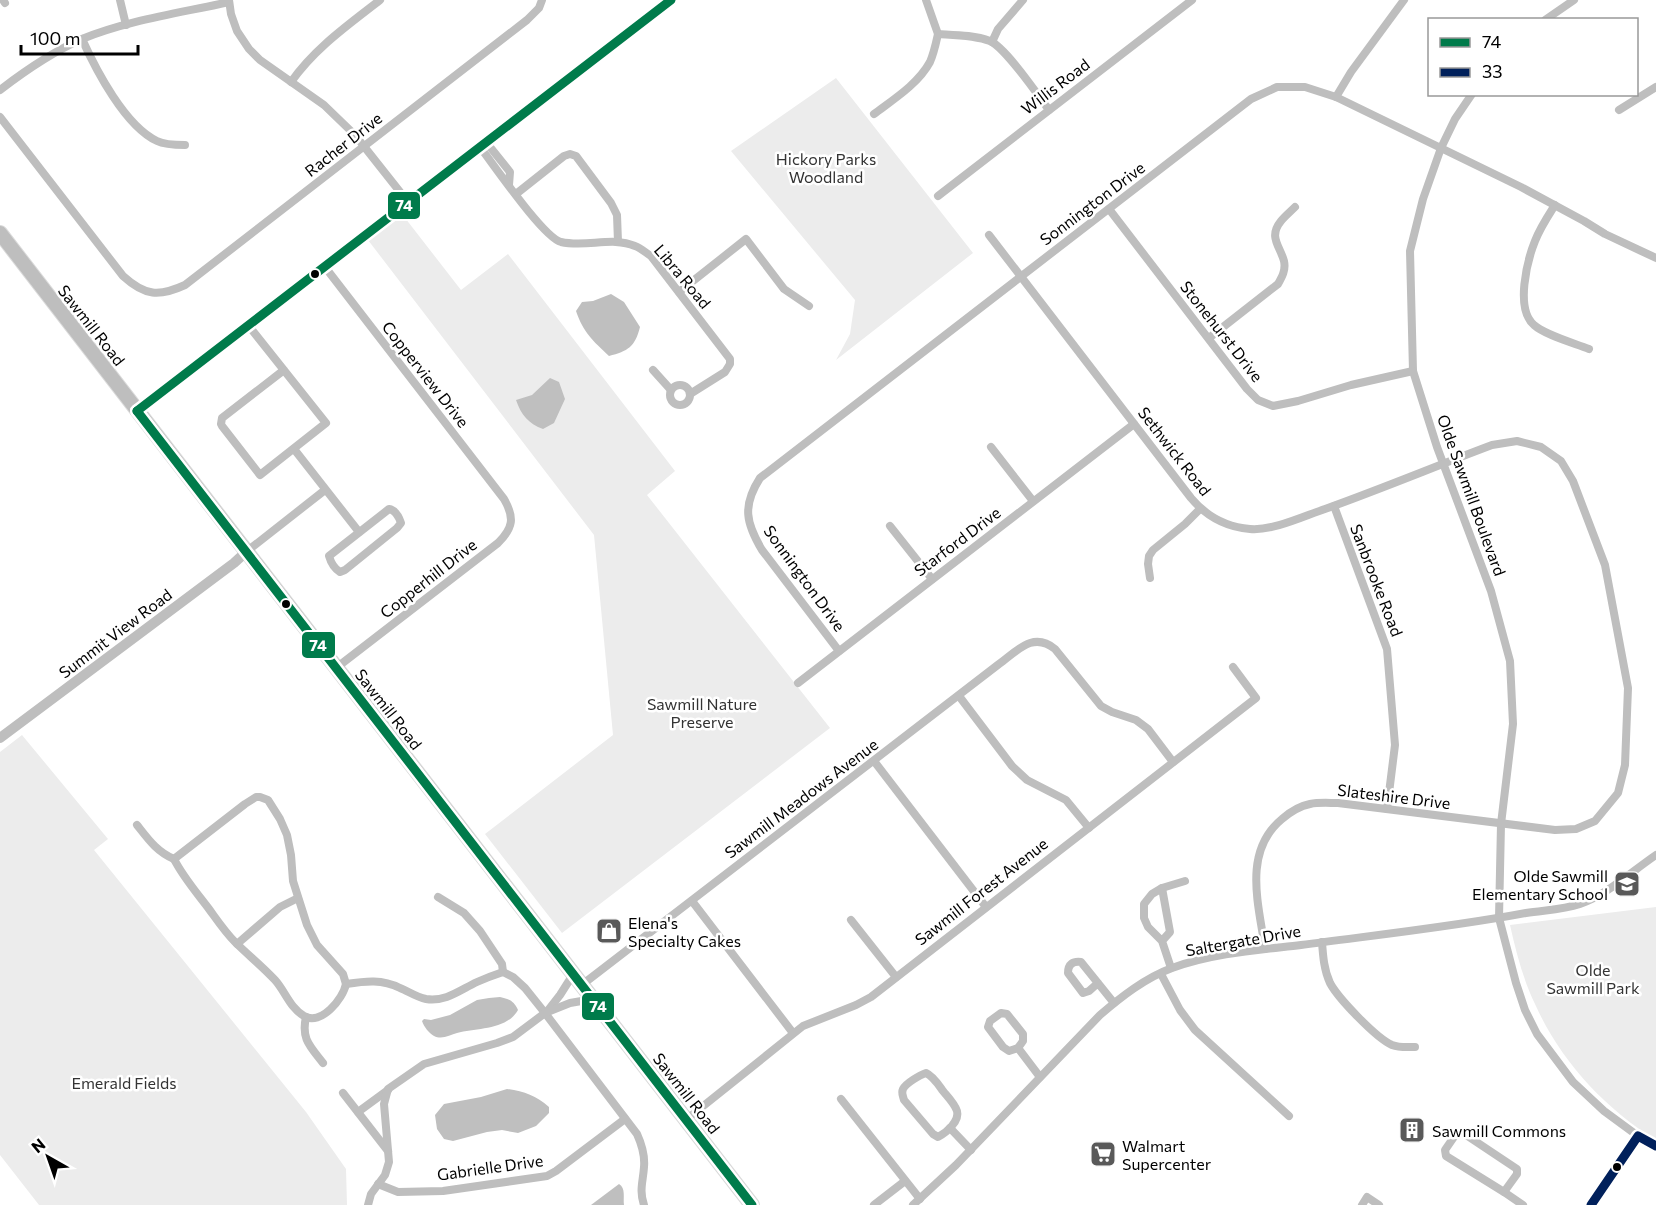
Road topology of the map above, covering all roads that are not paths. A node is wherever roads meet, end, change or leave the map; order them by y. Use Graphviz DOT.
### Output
graph roads {
  1 [pos="120,0"];
  2 [pos="380,0"];
  3 [pos="542,0"];
  4 [pos="671,0"];
  5 [pos="926,0"];
  6 [pos="1023,0"];
  7 [pos="1192,0"];
  8 [pos="1404,0"];
  9 [pos="1574,0"];
  10 [pos="229,1"];
  11 [pos="1548,18"];
  12 [pos="126,25"];
  13 [pos="938,34"];
  14 [pos="82,39"];
  15 [pos="992,42"];
  16 [pos="291,82"];
  17 [pos="1656,87"];
  18 [pos="0,90"];
  19 [pos="1471,96"];
  20 [pos="1336,98"];
  21 [pos="1049,110"];
  22 [pos="1619,110"];
  23 [pos="874,114"];
  24 [pos="0,117"];
  25 [pos="185,145"];
  26 [pos="483,145"];
  27 [pos="364,146"];
  28 [pos="1441,148"];
  29 [pos="516,194"];
  30 [pos="938,196"];
  31 [pos="408,202"];
  32 [pos="1555,205"];
  33 [pos="1295,207"];
  34 [pos="1109,209"];
  35 [pos="0,233"];
  36 [pos="989,235"];
  37 [pos="618,242"];
  38 [pos="1656,258"];
  39 [pos="325,267"];
  40 [pos="1022,276"];
  41 [pos="679,292"];
  42 [pos="810,306"];
  43 [pos="248,325"];
  44 [pos="1209,338"];
  45 [pos="1589,349"];
  46 [pos="284,370"];
  47 [pos="653,370"];
  48 [pos="1413,371"];
  49 [pos="671,390"];
  50 [pos="690,394"];
  51 [pos="137,411"];
  52 [pos="1134,424"];
  53 [pos="991,447"];
  54 [pos="294,449"];
  55 [pos="1443,463"];
  56 [pos="325,490"];
  57 [pos="504,500"];
  58 [pos="1033,501"];
  59 [pos="1334,506"];
  60 [pos="1200,508"];
  61 [pos="890,526"];
  62 [pos="359,532"];
  63 [pos="246,552"];
  64 [pos="1150,578"];
  65 [pos="932,579"];
  66 [pos="839,651"];
  67 [pos="1233,667"];
  68 [pos="336,668"];
  69 [pos="798,682"];
  70 [pos="958,696"];
  71 [pos="0,738"];
  72 [pos="874,761"];
  73 [pos="1173,762"];
  74 [pos="1387,808"];
  75 [pos="1501,824"];
  76 [pos="136,825"];
  77 [pos="1089,828"];
  78 [pos="1656,855"];
  79 [pos="174,860"];
  80 [pos="1185,880"];
  81 [pos="1162,888"];
  82 [pos="438,897"];
  83 [pos="298,898"];
  84 [pos="692,901"];
  85 [pos="986,907"];
  86 [pos="1499,918"];
  87 [pos="851,920"];
  88 [pos="1162,941"];
  89 [pos="1322,942"];
  90 [pos="237,944"];
  91 [pos="1265,949"];
  92 [pos="1171,968"];
  93 [pos="503,972"];
  94 [pos="1161,974"];
  95 [pos="896,977"];
  96 [pos="578,979"];
  97 [pos="1098,983"];
  98 [pos="346,984"];
  99 [pos="593,999"];
  100 [pos="1114,1003"];
  101 [pos="545,1013"];
  102 [pos="306,1017"];
  103 [pos="794,1033"];
  104 [pos="1415,1047"];
  105 [pos="1018,1048"];
  106 [pos="323,1063"];
  107 [pos="1040,1077"];
  108 [pos="388,1089"];
  109 [pos="343,1093"];
  110 [pos="841,1099"];
  111 [pos="358,1112"];
  112 [pos="1289,1116"];
  113 [pos="625,1119"];
  114 [pos="687,1119"];
  115 [pos="950,1128"];
  116 [pos="1638,1136"];
  117 [pos="1656,1146"];
  118 [pos="971,1149"];
  119 [pos="388,1151"];
  120 [pos="905,1181"];
  121 [pos="378,1184"];
  122 [pos="1504,1192"];
  123 [pos="916,1202"];
  124 [pos="368,1205"];
  125 [pos="644,1205"];
  126 [pos="752,1205"];
  127 [pos="874,1205"];
  128 [pos="1362,1205"];
  129 [pos="1379,1205"];
  130 [pos="1523,1205"];
  131 [pos="1592,1205"];
  1 -- 12 [label="street"];
  2 -- 16 [label="street"];
  3 -- 27 [label="street, Racher Drive"];
  4 -- 26 [label="street"];
  5 -- 13 [label="street"];
  6 -- 15 [label="street"];
  7 -- 21 [label="street, Willis Road"];
  8 -- 20 [label="street"];
  9 -- 11 [label="street"];
  10 -- 12 [label="street"];
  10 -- 16 [label="street"];
  12 -- 14 [label="street"];
  13 -- 15 [label="street"];
  13 -- 23 [label="street"];
  14 -- 18 [label="street"];
  14 -- 25 [label="street"];
  15 -- 21 [label="street"];
  16 -- 27 [label="street"];
  17 -- 22 [label="street"];
  19 -- 28 [label="street, Olde Sawmill Boulevard"];
  20 -- 28 [label="street, Sonnington Drive"];
  20 -- 34 [label="street, Sonnington Drive"];
  21 -- 30 [label="street, Willis Road"];
  24 -- 27 [label="street, Racher Drive"];
  26 -- 29 [label="street, Libra Road"];
  26 -- 31 [label="street"];
  27 -- 31 [label="street"];
  28 -- 32 [label="street, Sonnington Drive"];
  28 -- 48 [label="street, Olde Sawmill Boulevard"];
  29 -- 37 [label="street, Libra Road"];
  29 -- 37 [label="street"];
  31 -- 39 [label="street"];
  32 -- 38 [label="street, Sonnington Drive"];
  32 -- 45 [label="street"];
  33 -- 44 [label="street"];
  34 -- 40 [label="street, Sonnington Drive"];
  34 -- 44 [label="street, Stonehurst Drive"];
  35 -- 51 [label="main road, Sawmill Road"];
  36 -- 40 [label="street, Sethwick Road"];
  37 -- 41 [label="street, Libra Road"];
  39 -- 43 [label="street"];
  39 -- 57 [label="street, Copperview Drive"];
  40 -- 52 [label="street, Sethwick Road"];
  40 -- 66 [label="street, Sonnington Drive"];
  41 -- 42 [label="street"];
  41 -- 50 [label="street, Libra Road"];
  43 -- 46 [label="street"];
  43 -- 51 [label="street"];
  44 -- 48 [label="street, Stonehurst Drive"];
  46 -- 54 [label="street"];
  46 -- 54 [label="street"];
  47 -- 49 [label="street"];
  48 -- 55 [label="street, Olde Sawmill Boulevard"];
  49 -- 50 [label="street"];
  49 -- 50 [label="street"];
  51 -- 63 [label="main road, Sawmill Road"];
  52 -- 58 [label="street, Starford Drive"];
  52 -- 60 [label="street, Sethwick Road"];
  53 -- 58 [label="street"];
  54 -- 56 [label="street"];
  55 -- 59 [label="street, Sethwick Road"];
  55 -- 75 [label="street, Olde Sawmill Boulevard"];
  55 -- 75 [label="street, Slateshire Drive"];
  56 -- 62 [label="street"];
  56 -- 63 [label="street"];
  57 -- 68 [label="street, Copperhill Drive"];
  58 -- 65 [label="street, Starford Drive"];
  59 -- 60 [label="street, Sethwick Road"];
  59 -- 74 [label="street, Sanbrooke Road"];
  60 -- 64 [label="street"];
  61 -- 65 [label="street"];
  62 -- 62 [label="street"];
  63 -- 68 [label="main road, Sawmill Road"];
  63 -- 71 [label="street, Summit View Road"];
  65 -- 66 [label="street, Starford Drive"];
  66 -- 69 [label="street, Starford Drive"];
  67 -- 73 [label="street, Sawmill Forest Avenue"];
  68 -- 96 [label="main road, Sawmill Road"];
  70 -- 72 [label="street, Sawmill Meadows Avenue"];
  70 -- 73 [label="street, Sawmill Meadows Avenue"];
  70 -- 77 [label="street"];
  72 -- 84 [label="street, Sawmill Meadows Avenue"];
  72 -- 85 [label="street"];
  73 -- 77 [label="street, Sawmill Forest Avenue"];
  74 -- 75 [label="street, Slateshire Drive"];
  74 -- 91 [label="street, Slateshire Drive"];
  75 -- 86 [label="street, Olde Sawmill Boulevard"];
  76 -- 79 [label="street"];
  77 -- 85 [label="street, Sawmill Forest Avenue"];
  78 -- 86 [label="street, Saltergate Drive"];
  79 -- 83 [label="street"];
  79 -- 90 [label="street"];
  80 -- 81 [label="street"];
  81 -- 88 [label="street"];
  81 -- 88 [label="street"];
  82 -- 93 [label="street"];
  83 -- 90 [label="street"];
  83 -- 98 [label="street"];
  84 -- 96 [label="street, Sawmill Meadows Avenue"];
  84 -- 103 [label="street"];
  85 -- 95 [label="street, Sawmill Forest Avenue"];
  86 -- 89 [label="street, Saltergate Drive"];
  86 -- 116 [label="street, Olde Sawmill Boulevard"];
  87 -- 95 [label="street"];
  88 -- 92 [label="street"];
  89 -- 91 [label="street, Saltergate Drive"];
  89 -- 104 [label="street"];
  90 -- 102 [label="street"];
  91 -- 92 [label="street, Saltergate Drive"];
  92 -- 94 [label="street, Saltergate Drive"];
  93 -- 98 [label="street"];
  93 -- 101 [label="street"];
  94 -- 100 [label="street, Saltergate Drive"];
  94 -- 112 [label="street"];
  95 -- 103 [label="street, Sawmill Forest Avenue"];
  96 -- 99 [label="main road, Sawmill Road"];
  96 -- 101 [label="street, Sawmill Meadows Avenue"];
  97 -- 100 [label="street"];
  98 -- 102 [label="street"];
  99 -- 101 [label="street"];
  99 -- 114 [label="main road, Sawmill Road"];
  100 -- 107 [label="street, Saltergate Drive"];
  101 -- 108 [label="street"];
  101 -- 113 [label="street"];
  102 -- 106 [label="street"];
  103 -- 114 [label="street, Sawmill Forest Avenue"];
  105 -- 105 [label="street"];
  105 -- 107 [label="street"];
  107 -- 118 [label="street, Saltergate Drive"];
  108 -- 111 [label="street"];
  108 -- 119 [label="street"];
  109 -- 111 [label="street"];
  110 -- 120 [label="street"];
  111 -- 119 [label="street"];
  113 -- 121 [label="street, Gabrielle Drive"];
  113 -- 125 [label="street"];
  114 -- 126 [label="main road, Sawmill Road"];
  115 -- 115 [label="street"];
  115 -- 118 [label="street"];
  116 -- 117 [label="street, Olde Sawmill Boulevard"];
  116 -- 131 [label="street"];
  118 -- 123 [label="street, Saltergate Drive"];
  119 -- 121 [label="street"];
  120 -- 123 [label="street"];
  120 -- 127 [label="street"];
  121 -- 124 [label="street"];
  122 -- 122 [label="street"];
  122 -- 130 [label="street"];
  128 -- 129 [label="street"];
}
